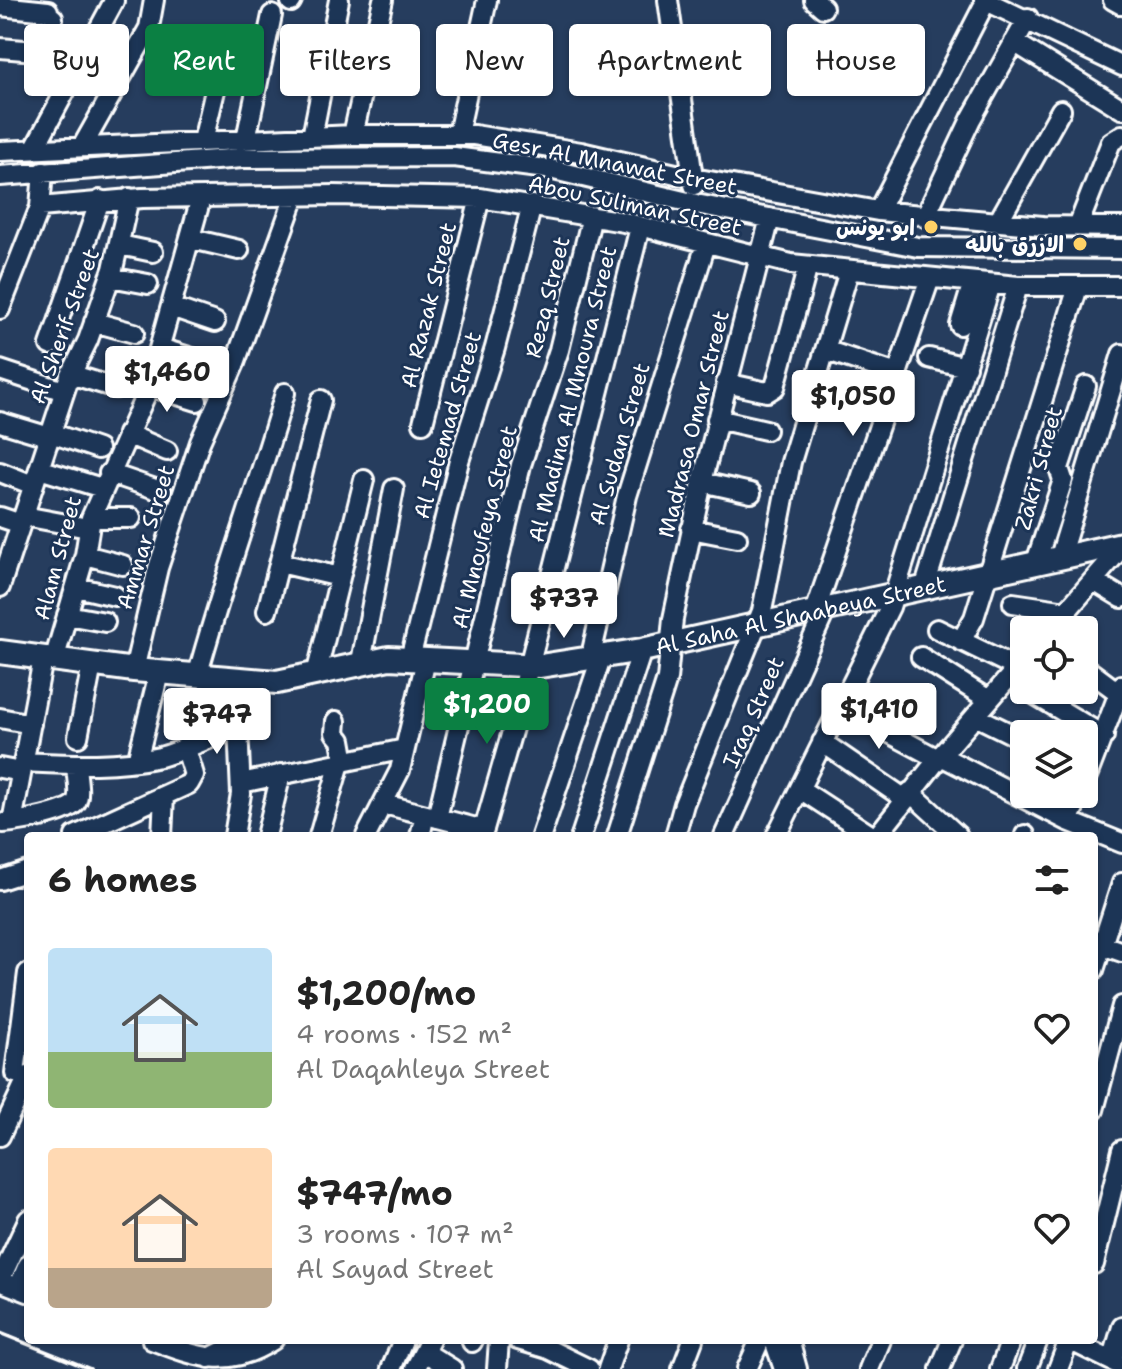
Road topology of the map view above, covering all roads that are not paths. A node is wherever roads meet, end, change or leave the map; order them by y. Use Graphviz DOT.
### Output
graph roads {
  1 [pos="154,0"];
  2 [pos="339,0"];
  3 [pos="383,0"];
  4 [pos="487,0"];
  5 [pos="668,0"];
  6 [pos="985,0"];
  7 [pos="1113,0"];
  8 [pos="114,1"];
  9 [pos="1122,5"];
  10 [pos="0,6"];
  11 [pos="1024,11"];
  12 [pos="272,15"];
  13 [pos="1014,42"];
  14 [pos="0,48"];
  15 [pos="1122,66"];
  16 [pos="214,96"];
  17 [pos="1122,109"];
  18 [pos="1061,110"];
  19 [pos="458,134"];
  20 [pos="353,135"];
  21 [pos="1122,135"];
  22 [pos="312,137"];
  23 [pos="246,139"];
  24 [pos="203,141"];
  25 [pos="82,147"];
  26 [pos="34,149"];
  27 [pos="0,151"];
  28 [pos="43,172"];
  29 [pos="0,176"];
  30 [pos="693,178"];
  31 [pos="295,196"];
  32 [pos="129,198"];
  33 [pos="201,198"];
  34 [pos="480,198"];
  35 [pos="100,200"];
  36 [pos="696,204"];
  37 [pos="532,205"];
  38 [pos="850,206"];
  39 [pos="40,207"];
  40 [pos="878,211"];
  41 [pos="592,216"];
  42 [pos="925,217"];
  43 [pos="770,218"];
  44 [pos="998,222"];
  45 [pos="1078,226"];
  46 [pos="640,227"];
  47 [pos="1122,227"];
  48 [pos="844,231"];
  49 [pos="192,239"];
  50 [pos="706,244"];
  51 [pos="120,245"];
  52 [pos="1122,249"];
  53 [pos="239,250"];
  54 [pos="153,252"];
  55 [pos="761,258"];
  56 [pos="808,266"];
  57 [pos="849,271"];
  58 [pos="110,277"];
  59 [pos="930,278"];
  60 [pos="982,283"];
  61 [pos="148,284"];
  62 [pos="1018,286"];
  63 [pos="1122,286"];
  64 [pos="1078,287"];
  65 [pos="171,307"];
  66 [pos="0,309"];
  67 [pos="94,322"];
  68 [pos="215,322"];
  69 [pos="960,325"];
  70 [pos="134,333"];
  71 [pos="50,345"];
  72 [pos="160,348"];
  73 [pos="825,350"];
  74 [pos="1122,354"];
  75 [pos="929,358"];
  76 [pos="205,362"];
  77 [pos="966,367"];
  78 [pos="0,370"];
  79 [pos="897,374"];
  80 [pos="67,382"];
  81 [pos="726,383"];
  82 [pos="149,386"];
  83 [pos="1086,386"];
  84 [pos="116,388"];
  85 [pos="546,389"];
  86 [pos="285,393"];
  87 [pos="321,400"];
  88 [pos="197,401"];
  89 [pos="717,419"];
  90 [pos="0,422"];
  91 [pos="423,423"];
  92 [pos="766,430"];
  93 [pos="127,434"];
  94 [pos="50,435"];
  95 [pos="98,449"];
  96 [pos="167,451"];
  97 [pos="0,472"];
  98 [pos="36,477"];
  99 [pos="105,480"];
  100 [pos="364,480"];
  101 [pos="702,482"];
  102 [pos="394,489"];
  103 [pos="161,491"];
  104 [pos="751,493"];
  105 [pos="0,517"];
  106 [pos="131,518"];
  107 [pos="22,520"];
  108 [pos="90,523"];
  109 [pos="691,529"];
  110 [pos="737,538"];
  111 [pos="7,544"];
  112 [pos="1122,546"];
  113 [pos="85,555"];
  114 [pos="1060,557"];
  115 [pos="1036,562"];
  116 [pos="280,563"];
  117 [pos="123,565"];
  118 [pos="986,573"];
  119 [pos="340,577"];
  120 [pos="1094,581"];
  121 [pos="925,586"];
  122 [pos="0,587"];
  123 [pos="76,587"];
  124 [pos="894,593"];
  125 [pos="115,596"];
  126 [pos="1122,598"];
  127 [pos="1013,603"];
  128 [pos="820,610"];
  129 [pos="267,611"];
  130 [pos="1067,611"];
  131 [pos="67,615"];
  132 [pos="1063,616"];
  133 [pos="105,622"];
  134 [pos="755,625"];
  135 [pos="937,629"];
  136 [pos="961,641"];
  137 [pos="672,643"];
  138 [pos="642,650"];
  139 [pos="0,652"];
  140 [pos="921,657"];
  141 [pos="596,659"];
  142 [pos="49,660"];
  143 [pos="418,660"];
  144 [pos="361,662"];
  145 [pos="474,664"];
  146 [pos="92,665"];
  147 [pos="1010,666"];
  148 [pos="529,667"];
  149 [pos="134,670"];
  150 [pos="159,673"];
  151 [pos="316,675"];
  152 [pos="1098,675"];
  153 [pos="1010,676"];
  154 [pos="197,677"];
  155 [pos="236,681"];
  156 [pos="1121,689"];
  157 [pos="989,700"];
  158 [pos="1050,704"];
  159 [pos="841,707"];
  160 [pos="975,716"];
  161 [pos="0,718"];
  162 [pos="336,721"];
  163 [pos="31,724"];
  164 [pos="236,729"];
  165 [pos="1010,733"];
  166 [pos="1104,736"];
  167 [pos="78,737"];
  168 [pos="822,742"];
  169 [pos="185,746"];
  170 [pos="405,749"];
  171 [pos="1098,749"];
  172 [pos="939,757"];
  173 [pos="137,761"];
  174 [pos="342,762"];
  175 [pos="76,764"];
  176 [pos="22,767"];
  177 [pos="0,768"];
  178 [pos="281,774"];
  179 [pos="241,783"];
  180 [pos="800,789"];
  181 [pos="164,796"];
  182 [pos="908,796"];
  183 [pos="384,804"];
  184 [pos="1074,808"];
  185 [pos="431,816"];
  186 [pos="1068,821"];
  187 [pos="6,822"];
  188 [pos="103,830"];
  189 [pos="162,832"];
  190 [pos="235,832"];
  191 [pos="267,832"];
  192 [pos="320,832"];
  193 [pos="368,832"];
  194 [pos="422,832"];
  195 [pos="480,832"];
  196 [pos="483,832"];
  197 [pos="542,832"];
  198 [pos="582,832"];
  199 [pos="618,832"];
  200 [pos="676,832"];
  201 [pos="726,832"];
  202 [pos="778,832"];
  203 [pos="880,832"];
  204 [pos="883,832"];
  205 [pos="953,832"];
  206 [pos="1095,832"];
  207 [pos="1098,833"];
  208 [pos="1122,843"];
  209 [pos="24,872"];
  210 [pos="0,880"];
  211 [pos="1122,883"];
  212 [pos="1098,944"];
  213 [pos="1122,952"];
  214 [pos="1122,1006"];
  215 [pos="24,1013"];
  216 [pos="18,1074"];
  217 [pos="1098,1095"];
  218 [pos="0,1136"];
  219 [pos="1122,1150"];
  220 [pos="24,1235"];
  221 [pos="1098,1248"];
  222 [pos="24,1270"];
  223 [pos="11,1285"];
  224 [pos="1122,1327"];
  225 [pos="170,1344"];
  226 [pos="238,1344"];
  227 [pos="267,1344"];
  228 [pos="401,1344"];
  229 [pos="499,1344"];
  230 [pos="534,1344"];
  231 [pos="617,1344"];
  232 [pos="691,1344"];
  233 [pos="758,1344"];
  234 [pos="879,1344"];
  235 [pos="950,1344"];
  236 [pos="1009,1344"];
  237 [pos="1036,1344"];
  238 [pos="1071,1344"];
  239 [pos="1078,1344"];
  240 [pos="424,1354"];
  241 [pos="779,1354"];
  242 [pos="212,1357"];
  243 [pos="1110,1363"];
  244 [pos="391,1369"];
  245 [pos="452,1369"];
  246 [pos="497,1369"];
  247 [pos="589,1369"];
  248 [pos="608,1369"];
  249 [pos="682,1369"];
  250 [pos="747,1369"];
  251 [pos="797,1369"];
  252 [pos="869,1369"];
  253 [pos="940,1369"];
  254 [pos="1000,1369"];
  255 [pos="1027,1369"];
  256 [pos="1058,1369"];
  1 -- 25 [label="street"];
  2 -- 22 [label="street"];
  3 -- 20 [label="street"];
  4 -- 19 [label="street"];
  5 -- 30 [label="street"];
  6 -- 11 [label="street"];
  6 -- 40 [label="street"];
  7 -- 9 [label="street"];
  8 -- 26 [label="street"];
  10 -- 14 [label="street"];
  11 -- 13 [label="street"];
  11 -- 15 [label="street"];
  12 -- 23 [label="street"];
  13 -- 17 [label="street"];
  13 -- 42 [label="street"];
  16 -- 24 [label="street"];
  18 -- 44 [label="street"];
  19 -- 20 [label="street, Gesr Al Mnawat Street"];
  19 -- 30 [label="street, Gesr Al Mnawat Street"];
  20 -- 22 [label="street, Gesr Al Mnawat Street"];
  21 -- 45 [label="street"];
  22 -- 23 [label="street, Gesr Al Mnawat Street"];
  23 -- 24 [label="street, Gesr Al Mnawat Street"];
  24 -- 25 [label="street, Gesr Al Mnawat Street"];
  25 -- 26 [label="street, Gesr Al Mnawat Street"];
  26 -- 27 [label="street, Gesr Al Mnawat Street"];
  28 -- 29 [label="street, Gesr Al Mnawat Street"];
  28 -- 36 [label="street, Gesr Al Mnawat Street"];
  28 -- 39 [label="street"];
  30 -- 36 [label="street"];
  30 -- 38 [label="street, Gesr Al Mnawat Street"];
  31 -- 33 [label="street, Abou Suliman Street"];
  31 -- 34 [label="street, Abou Suliman Street"];
  31 -- 149 [label="street, Ammar Street"];
  32 -- 33 [label="street, Abou Suliman Street"];
  32 -- 35 [label="street, Abou Suliman Street"];
  32 -- 51 [label="street, Al Sherif Street"];
  33 -- 49 [label="street, Alam Street"];
  34 -- 37 [label="street, Abou Suliman Street"];
  34 -- 91 [label="street, Al Razak Street"];
  35 -- 39 [label="street, Abou Suliman Street"];
  35 -- 71 [label="street"];
  36 -- 43 [label="street, Gesr Al Mnawat Street"];
  37 -- 41 [label="street, Abou Suliman Street"];
  37 -- 143 [label="street, Al Ietemad Street"];
  38 -- 40 [label="street, Gesr Al Mnawat Street"];
  38 -- 48 [label="street"];
  39 -- 66 [label="street"];
  40 -- 42 [label="street, Gesr Al Mnawat Street"];
  41 -- 46 [label="street, Abou Suliman Street"];
  41 -- 85 [label="street, Rezq Street"];
  42 -- 44 [label="street, Gesr Al Mnawat Street"];
  43 -- 48 [label="street, Gesr Al Mnawat Street"];
  43 -- 55 [label="street, Madrasa Omar Street"];
  44 -- 45 [label="street, Gesr Al Mnawat Street"];
  45 -- 47 [label="street, Gesr Al Mnawat Street"];
  46 -- 50 [label="street, Abou Suliman Street"];
  46 -- 148 [label="street, Al Madina Al Mnoura Street"];
  48 -- 52 [label="street, Gesr Al Mnawat Street"];
  49 -- 53 [label="street"];
  49 -- 65 [label="street, Alam Street"];
  50 -- 55 [label="street, Abou Suliman Street"];
  50 -- 141 [label="street, Al Sudan Street"];
  51 -- 54 [label="street"];
  51 -- 58 [label="street, Al Sherif Street"];
  55 -- 56 [label="street, Abou Suliman Street"];
  55 -- 81 [label="street, Madrasa Omar Street"];
  56 -- 57 [label="street, Abou Suliman Street"];
  56 -- 81 [label="street"];
  57 -- 59 [label="street, Abou Suliman Street"];
  57 -- 73 [label="street"];
  58 -- 61 [label="street"];
  58 -- 67 [label="street, Al Sherif Street"];
  59 -- 60 [label="street, Abou Suliman Street"];
  59 -- 79 [label="street, Iraq Street"];
  60 -- 62 [label="street, Abou Suliman Street"];
  60 -- 69 [label="street"];
  60 -- 77 [label="street"];
  62 -- 64 [label="street, Abou Suliman Street"];
  62 -- 121 [label="street"];
  63 -- 64 [label="street, Abou Suliman Street"];
  64 -- 118 [label="street"];
  65 -- 68 [label="street"];
  65 -- 72 [label="street, Alam Street"];
  67 -- 70 [label="street"];
  67 -- 80 [label="street, Al Sherif Street"];
  72 -- 76 [label="street"];
  72 -- 82 [label="street, Alam Street"];
  73 -- 79 [label="street"];
  73 -- 134 [label="street"];
  74 -- 114 [label="street"];
  75 -- 77 [label="street"];
  77 -- 124 [label="street"];
  78 -- 80 [label="street"];
  79 -- 128 [label="street, Iraq Street"];
  80 -- 84 [label="street"];
  80 -- 94 [label="street, Al Sherif Street"];
  81 -- 89 [label="street, Madrasa Omar Street"];
  82 -- 88 [label="street"];
  82 -- 93 [label="street, Alam Street"];
  83 -- 115 [label="street, Zakri Street"];
  85 -- 145 [label="street, Al Mnoufeya Street"];
  86 -- 154 [label="street"];
  87 -- 116 [label="street"];
  89 -- 92 [label="street"];
  89 -- 101 [label="street, Madrasa Omar Street"];
  90 -- 94 [label="street"];
  93 -- 96 [label="street"];
  93 -- 99 [label="street, Alam Street"];
  94 -- 95 [label="street"];
  94 -- 98 [label="street, Al Sherif Street"];
  97 -- 98 [label="street"];
  98 -- 99 [label="street"];
  98 -- 107 [label="street, Al Sherif Street"];
  99 -- 103 [label="street"];
  99 -- 108 [label="street, Alam Street"];
  100 -- 119 [label="street"];
  101 -- 104 [label="street"];
  101 -- 109 [label="street, Madrasa Omar Street"];
  102 -- 144 [label="street"];
  105 -- 107 [label="street"];
  106 -- 108 [label="street"];
  107 -- 108 [label="street"];
  107 -- 111 [label="street, Al Sherif Street"];
  108 -- 113 [label="street, Alam Street"];
  109 -- 110 [label="street"];
  109 -- 137 [label="street, Madrasa Omar Street"];
  111 -- 122 [label="street, Al Sherif Street"];
  112 -- 114 [label="main road, Al Saha Al Shaabeya Street"];
  112 -- 120 [label="street"];
  113 -- 117 [label="street"];
  113 -- 123 [label="street, Alam Street"];
  114 -- 115 [label="main road, Al Saha Al Shaabeya Street"];
  115 -- 118 [label="main road, Al Saha Al Shaabeya Street"];
  116 -- 119 [label="street"];
  116 -- 129 [label="street"];
  118 -- 121 [label="main road, Al Saha Al Shaabeya Street"];
  118 -- 136 [label="street"];
  119 -- 151 [label="street"];
  120 -- 126 [label="street"];
  120 -- 130 [label="street"];
  121 -- 124 [label="main road, Al Saha Al Shaabeya Street"];
  123 -- 125 [label="street"];
  123 -- 131 [label="street, Alam Street"];
  124 -- 128 [label="main road, Al Saha Al Shaabeya Street"];
  124 -- 159 [label="street"];
  127 -- 130 [label="street"];
  128 -- 134 [label="main road, Al Saha Al Shaabeya Street"];
  128 -- 201 [label="street, Iraq Street"];
  130 -- 132 [label="street"];
  131 -- 133 [label="street"];
  131 -- 142 [label="street, Alam Street"];
  134 -- 137 [label="main road, Al Saha Al Shaabeya Street"];
  134 -- 200 [label="street"];
  135 -- 136 [label="street"];
  136 -- 147 [label="street"];
  137 -- 138 [label="main road, Al Saha Al Shaabeya Street"];
  137 -- 199 [label="street, Madrasa Omar Street"];
  138 -- 141 [label="main road, Al Saha Al Shaabeya Street"];
  138 -- 198 [label="street"];
  139 -- 142 [label="main road, Al Saha Al Shaabeya Street"];
  140 -- 157 [label="street"];
  141 -- 148 [label="main road, Al Saha Al Shaabeya Street"];
  141 -- 197 [label="street, Al Sudan Street"];
  142 -- 146 [label="main road, Al Saha Al Shaabeya Street"];
  142 -- 163 [label="street, Alam Street"];
  143 -- 144 [label="main road, Al Saha Al Shaabeya Street"];
  143 -- 145 [label="main road, Al Saha Al Shaabeya Street"];
  143 -- 170 [label="street, Al Ietemad Street"];
  144 -- 151 [label="main road, Al Saha Al Shaabeya Street"];
  145 -- 148 [label="main road, Al Saha Al Shaabeya Street"];
  145 -- 185 [label="street, Al Mnoufeya Street"];
  146 -- 149 [label="main road, Al Saha Al Shaabeya Street"];
  146 -- 167 [label="street"];
  148 -- 196 [label="street, Al Madina Al Mnoura Street"];
  149 -- 150 [label="main road, Al Saha Al Shaabeya Street"];
  150 -- 154 [label="main road, Al Saha Al Shaabeya Street"];
  150 -- 173 [label="street"];
  151 -- 155 [label="main road, Al Saha Al Shaabeya Street"];
  152 -- 156 [label="street"];
  153 -- 157 [label="street"];
  154 -- 155 [label="main road, Al Saha Al Shaabeya Street"];
  155 -- 164 [label="street"];
  156 -- 166 [label="street"];
  157 -- 160 [label="street"];
  158 -- 166 [label="street"];
  159 -- 168 [label="street"];
  159 -- 172 [label="street"];
  160 -- 165 [label="street"];
  160 -- 172 [label="street"];
  161 -- 163 [label="street"];
  162 -- 174 [label="street"];
  163 -- 176 [label="street, Alam Street"];
  164 -- 169 [label="street"];
  164 -- 179 [label="street"];
  166 -- 171 [label="street"];
  168 -- 180 [label="street"];
  168 -- 182 [label="street"];
  169 -- 173 [label="street"];
  169 -- 181 [label="street"];
  170 -- 174 [label="street"];
  170 -- 183 [label="street, Al Ietemad Street"];
  172 -- 182 [label="street"];
  172 -- 186 [label="street"];
  173 -- 175 [label="street"];
  174 -- 178 [label="street"];
  174 -- 192 [label="street"];
  175 -- 176 [label="street"];
  175 -- 187 [label="street"];
  176 -- 177 [label="street"];
  176 -- 187 [label="street, Alam Street"];
  178 -- 179 [label="street"];
  178 -- 191 [label="street"];
  179 -- 190 [label="street"];
  180 -- 202 [label="street"];
  180 -- 203 [label="street"];
  181 -- 188 [label="street"];
  181 -- 189 [label="street"];
  182 -- 204 [label="street"];
  182 -- 205 [label="street"];
  183 -- 185 [label="street"];
  183 -- 193 [label="street, Al Ietemad Street"];
  184 -- 186 [label="street"];
  185 -- 194 [label="street, Al Mnoufeya Street"];
  185 -- 195 [label="street"];
  186 -- 206 [label="street"];
  207 -- 208 [label="street"];
  209 -- 210 [label="street"];
  211 -- 212 [label="street"];
  212 -- 213 [label="street"];
  214 -- 217 [label="street"];
  215 -- 216 [label="street"];
  216 -- 218 [label="street"];
  219 -- 221 [label="street"];
  220 -- 223 [label="street"];
  222 -- 223 [label="street"];
  224 -- 243 [label="street"];
  225 -- 242 [label="street"];
  226 -- 242 [label="street"];
  227 -- 242 [label="street"];
  228 -- 244 [label="street"];
  229 -- 246 [label="street"];
  230 -- 247 [label="street"];
  231 -- 248 [label="street"];
  232 -- 249 [label="street"];
  233 -- 250 [label="street"];
  234 -- 252 [label="street"];
  235 -- 253 [label="street"];
  236 -- 254 [label="street"];
  237 -- 255 [label="street"];
  238 -- 256 [label="street"];
  239 -- 243 [label="street"];
  240 -- 245 [label="street"];
  241 -- 251 [label="street"];
}
